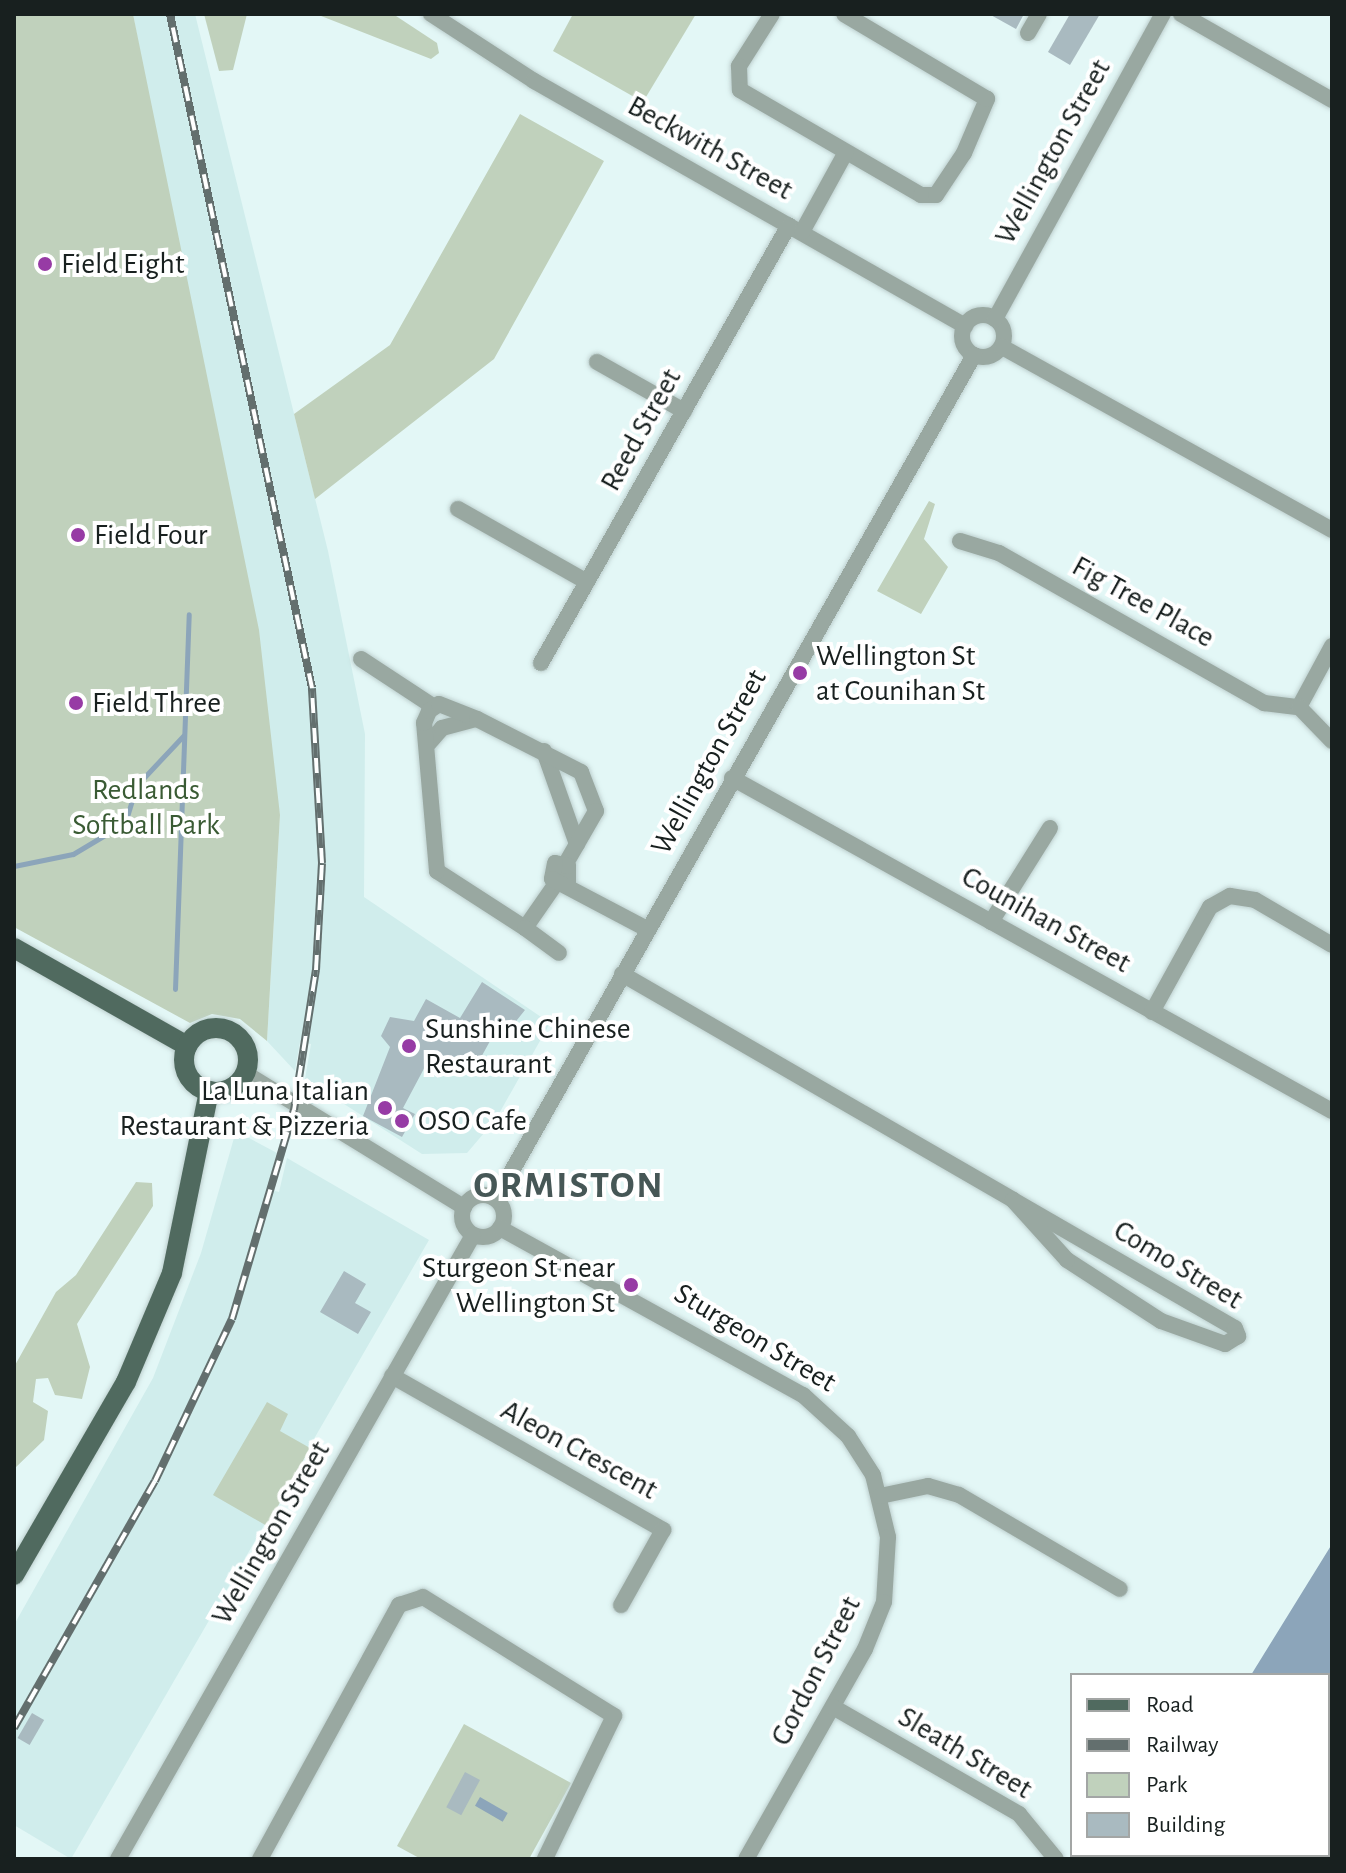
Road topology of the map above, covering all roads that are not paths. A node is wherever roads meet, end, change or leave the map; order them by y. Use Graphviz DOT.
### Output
graph roads {
  1 [pos="431,14"];
  2 [pos="772,14"];
  3 [pos="844,14"];
  4 [pos="1039,14"];
  5 [pos="1163,14"];
  6 [pos="1181,14"];
  7 [pos="1028,33"];
  8 [pos="1332,100"];
  9 [pos="846,152"];
  10 [pos="796,228"];
  11 [pos="995,319"];
  12 [pos="965,326"];
  13 [pos="1002,347"];
  14 [pos="974,355"];
  15 [pos="597,362"];
  16 [pos="684,411"];
  17 [pos="458,509"];
  18 [pos="1332,530"];
  19 [pos="960,541"];
  20 [pos="587,582"];
  21 [pos="1332,646"];
  22 [pos="361,659"];
  23 [pos="541,663"];
  24 [pos="434,707"];
  25 [pos="1299,707"];
  26 [pos="477,719"];
  27 [pos="1332,741"];
  28 [pos="429,743"];
  29 [pos="544,751"];
  30 [pos="732,778"];
  31 [pos="1050,828"];
  32 [pos="577,844"];
  33 [pos="565,876"];
  34 [pos="991,922"];
  35 [pos="649,925"];
  36 [pos="525,928"];
  37 [pos="1332,945"];
  38 [pos="14,948"];
  39 [pos="559,953"];
  40 [pos="622,974"];
  41 [pos="1152,1012"];
  42 [pos="187,1046"];
  43 [pos="245,1073"];
  44 [pos="209,1091"];
  45 [pos="1332,1111"];
  46 [pos="496,1199"];
  47 [pos="1013,1200"];
  48 [pos="464,1207"];
  49 [pos="500,1228"];
  50 [pos="473,1235"];
  51 [pos="392,1376"];
  52 [pos="880,1496"];
  53 [pos="14,1575"];
  54 [pos="1120,1589"];
  55 [pos="621,1605"];
  56 [pos="833,1707"];
  57 [pos="118,1859"];
  58 [pos="260,1859"];
  59 [pos="545,1859"];
  60 [pos="746,1859"];
  61 [pos="1056,1859"];
  1 -- 10 [label="street, Beckwith Street"];
  2 -- 9 [label="street"];
  3 -- 9 [label="street"];
  4 -- 7 [label="street"];
  5 -- 11 [label="street, Wellington Street"];
  6 -- 8 [label="street"];
  9 -- 10 [label="street, Reed Street"];
  10 -- 12 [label="street, Beckwith Street"];
  10 -- 16 [label="street, Reed Street"];
  11 -- 12 [label="street"];
  11 -- 13 [label="street"];
  12 -- 14 [label="street"];
  13 -- 14 [label="street"];
  13 -- 18 [label="street"];
  14 -- 30 [label="street, Wellington Street"];
  15 -- 16 [label="street"];
  16 -- 20 [label="street, Reed Street"];
  17 -- 20 [label="street"];
  19 -- 25 [label="street, Fig Tree Place"];
  20 -- 23 [label="street, Reed Street"];
  21 -- 25 [label="street"];
  22 -- 24 [label="street"];
  24 -- 26 [label="street"];
  24 -- 28 [label="street"];
  25 -- 27 [label="street"];
  26 -- 28 [label="street"];
  26 -- 29 [label="street"];
  28 -- 36 [label="street"];
  29 -- 32 [label="street"];
  29 -- 32 [label="street"];
  30 -- 34 [label="street, Counihan Street"];
  30 -- 35 [label="street, Wellington Street"];
  31 -- 34 [label="street"];
  32 -- 33 [label="street"];
  33 -- 35 [label="street"];
  33 -- 36 [label="street"];
  34 -- 41 [label="street, Counihan Street"];
  35 -- 40 [label="street, Wellington Street"];
  36 -- 39 [label="street"];
  37 -- 41 [label="street"];
  38 -- 42 [label="main road"];
  40 -- 46 [label="street, Wellington Street"];
  40 -- 47 [label="street, Como Street"];
  41 -- 45 [label="street, Counihan Street"];
  42 -- 43 [label="main road"];
  42 -- 44 [label="main road"];
  43 -- 44 [label="main road"];
  43 -- 48 [label="street"];
  44 -- 53 [label="main road"];
  46 -- 48 [label="street"];
  46 -- 49 [label="street"];
  47 -- 47 [label="street, Como Street"];
  48 -- 50 [label="street"];
  49 -- 50 [label="street"];
  49 -- 52 [label="street, Sturgeon Street"];
  50 -- 51 [label="street, Wellington Street"];
  51 -- 55 [label="street, Aleon Crescent"];
  51 -- 57 [label="street, Wellington Street"];
  52 -- 54 [label="street"];
  52 -- 56 [label="street, Gordon Street"];
  56 -- 60 [label="street, Gordon Street"];
  56 -- 61 [label="street, Sleath Street"];
  58 -- 59 [label="street"];
}
